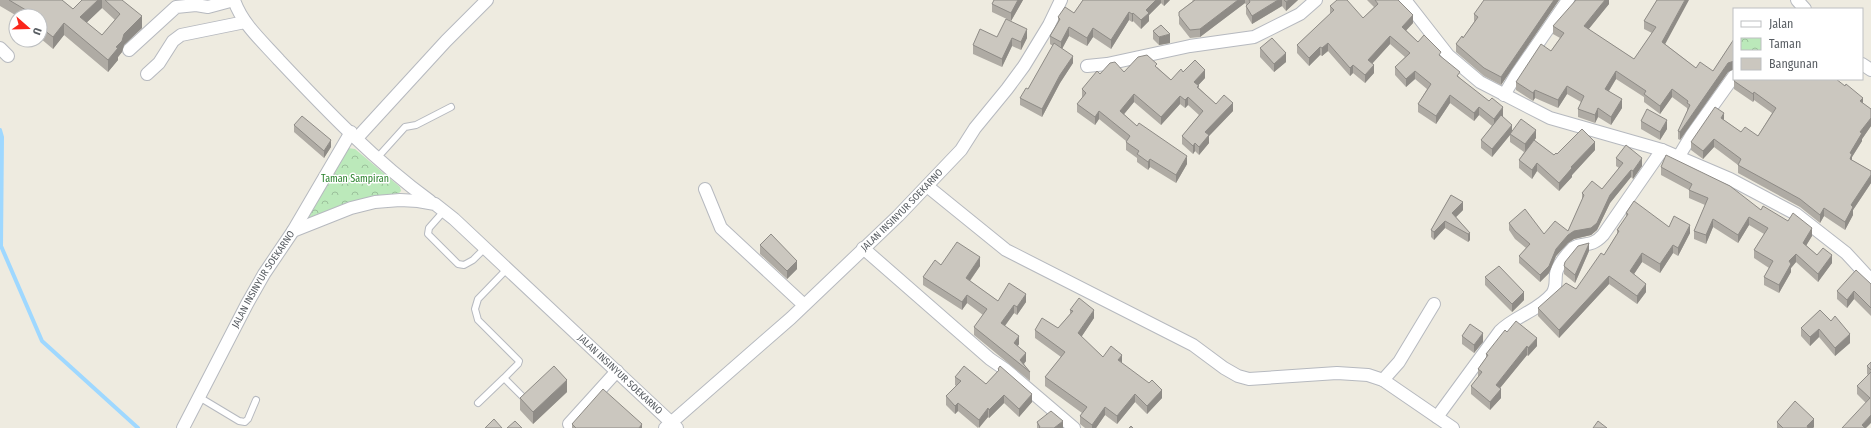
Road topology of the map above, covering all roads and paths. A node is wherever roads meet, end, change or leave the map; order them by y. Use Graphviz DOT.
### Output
graph roads {
  1 [pos="234,0"];
  2 [pos="487,0"];
  3 [pos="1060,0"];
  4 [pos="1316,0"];
  5 [pos="1404,0"];
  6 [pos="1568,0"];
  7 [pos="1797,0"];
  8 [pos="1804,8"];
  9 [pos="245,22"];
  10 [pos="129,50"];
  11 [pos="1087,66"];
  12 [pos="147,74"];
  13 [pos="1733,77"];
  14 [pos="1504,95"];
  15 [pos="451,107"];
  16 [pos="354,135"];
  17 [pos="1662,150"];
  18 [pos="1679,156"];
  19 [pos="377,158"];
  20 [pos="927,186"];
  21 [pos="705,189"];
  22 [pos="440,208"];
  23 [pos="293,231"];
  24 [pos="485,248"];
  25 [pos="863,248"];
  26 [pos="507,269"];
  27 [pos="1871,280"];
  28 [pos="1434,304"];
  29 [pos="804,305"];
  30 [pos="617,371"];
  31 [pos="504,378"];
  32 [pos="1383,380"];
  33 [pos="199,397"];
  34 [pos="522,397"];
  35 [pos="256,400"];
  36 [pos="478,403"];
  37 [pos="1437,417"];
  38 [pos="569,424"];
  39 [pos="671,426"];
  40 [pos="183,428"];
  41 [pos="1074,428"];
  42 [pos="1453,428"];
  1 -- 9 [label="street"];
  1 -- 10 [label="street"];
  2 -- 16 [label="street"];
  3 -- 20 [label="street, JALAN INSINYUR SOEKARNO"];
  4 -- 11 [label="street"];
  5 -- 14 [label="street"];
  6 -- 14 [label="street"];
  7 -- 8 [label="street"];
  9 -- 12 [label="street"];
  9 -- 16 [label="street"];
  13 -- 18 [label="street"];
  14 -- 17 [label="street"];
  15 -- 19 [label="lane"];
  16 -- 19 [label="street"];
  16 -- 23 [label="street"];
  17 -- 18 [label="street"];
  17 -- 37 [label="street"];
  18 -- 27 [label="street"];
  19 -- 22 [label="street"];
  20 -- 25 [label="street, JALAN INSINYUR SOEKARNO"];
  20 -- 32 [label="street"];
  21 -- 29 [label="street"];
  22 -- 23 [label="street, JALAN INSINYUR SOEKARNO"];
  22 -- 24 [label="street, JALAN INSINYUR SOEKARNO"];
  22 -- 24 [label="lane"];
  23 -- 33 [label="street, JALAN INSINYUR SOEKARNO"];
  24 -- 26 [label="street, JALAN INSINYUR SOEKARNO"];
  25 -- 29 [label="street, JALAN INSINYUR SOEKARNO"];
  25 -- 41 [label="street"];
  26 -- 30 [label="street, JALAN INSINYUR SOEKARNO"];
  26 -- 31 [label="lane"];
  28 -- 32 [label="street"];
  29 -- 39 [label="street, JALAN INSINYUR SOEKARNO"];
  30 -- 38 [label="street"];
  30 -- 39 [label="street, JALAN INSINYUR SOEKARNO"];
  31 -- 34 [label="lane"];
  31 -- 36 [label="lane"];
  32 -- 37 [label="street"];
  33 -- 35 [label="lane"];
  33 -- 40 [label="street, JALAN INSINYUR SOEKARNO"];
  37 -- 42 [label="street"];
}
